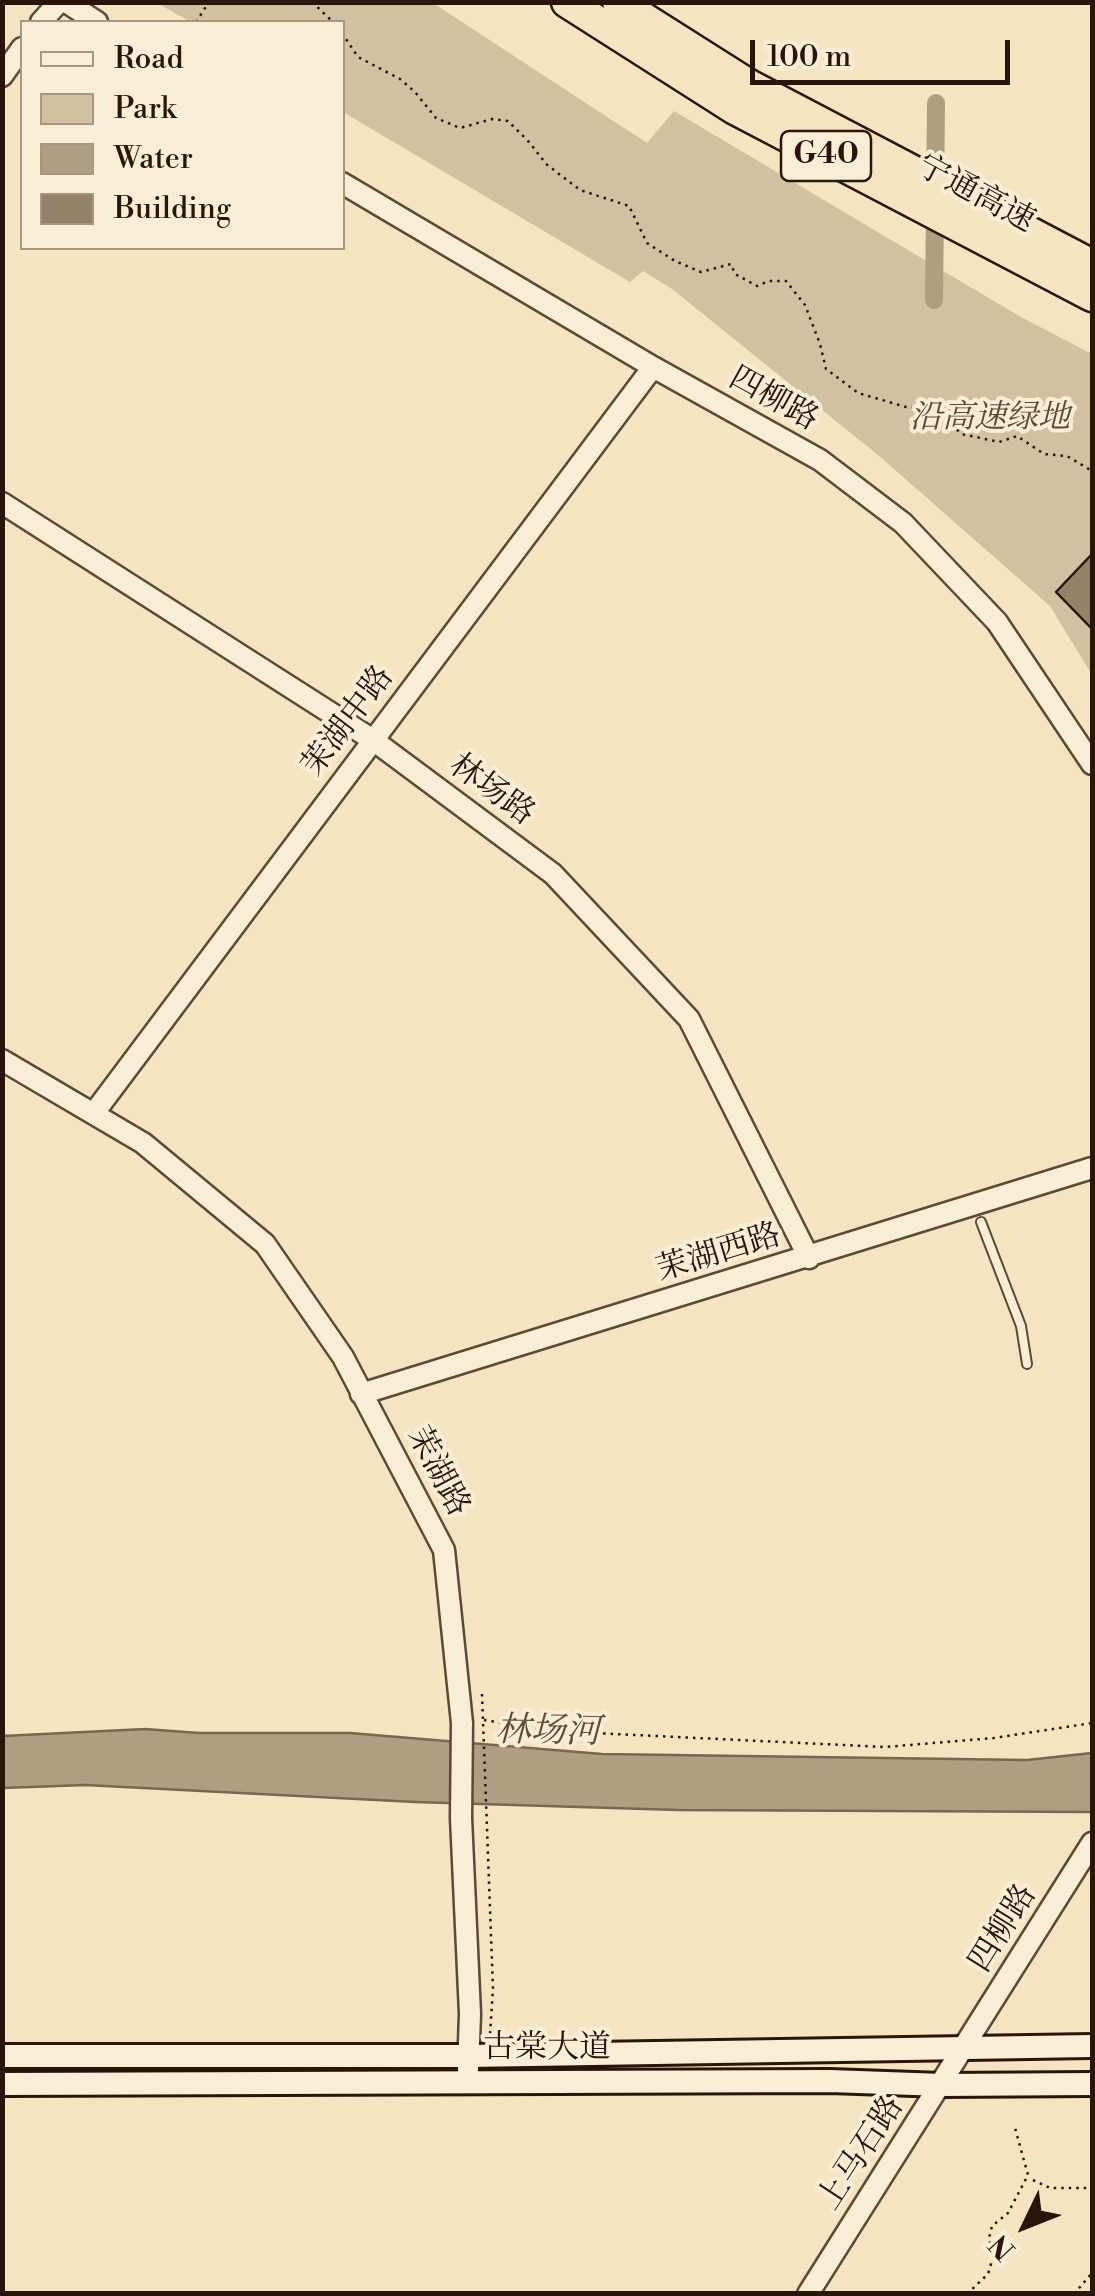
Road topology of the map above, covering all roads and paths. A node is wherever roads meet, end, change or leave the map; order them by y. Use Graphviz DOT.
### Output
graph roads {
  1 [pos="63,2"];
  2 [pos="312,2"];
  3 [pos="567,2"];
  4 [pos="618,2"];
  5 [pos="43,20"];
  6 [pos="93,20"];
  7 [pos="330,20"];
  8 [pos="345,38"];
  9 [pos="20,51"];
  10 [pos="2,76"];
  11 [pos="345,185"];
  12 [pos="1092,265"];
  13 [pos="1092,296"];
  14 [pos="653,367"];
  15 [pos="1092,471"];
  16 [pos="2,502"];
  17 [pos="372,740"];
  18 [pos="1092,764"];
  19 [pos="2,1060"];
  20 [pos="94,1113"];
  21 [pos="1092,1168"];
  22 [pos="981,1222"];
  23 [pos="809,1258"];
  24 [pos="1028,1364"];
  25 [pos="361,1394"];
  26 [pos="482,1694"];
  27 [pos="1092,1723"];
  28 [pos="476,1724"];
  29 [pos="1092,1843"];
  30 [pos="490,2041"];
  31 [pos="1092,2046"];
  32 [pos="966,2047"];
  33 [pos="2,2056"];
  34 [pos="468,2056"];
  35 [pos="468,2082"];
  36 [pos="2,2084"];
  37 [pos="1092,2084"];
  38 [pos="942,2085"];
  39 [pos="1015,2128"];
  40 [pos="1034,2180"];
  41 [pos="1092,2188"];
  42 [pos="1092,2273"];
  43 [pos="808,2294"];
  44 [pos="967,2294"];
  45 [pos="1074,2294"];
  1 -- 5 [label="street"];
  1 -- 6 [label="street"];
  2 -- 7 [label="path"];
  3 -- 13 [label="highway, 宁通高速 / G40"];
  4 -- 12 [label="highway, 宁通高速 / G40"];
  8 -- 15 [label="path"];
  9 -- 10 [label="street"];
  11 -- 14 [label="street, 四柳路"];
  14 -- 17 [label="street, 茉湖中路"];
  14 -- 18 [label="street, 四柳路"];
  16 -- 17 [label="street, 林场路"];
  17 -- 20 [label="street, 茉湖中路"];
  17 -- 23 [label="street, 林场路"];
  19 -- 20 [label="street, 茉湖路"];
  20 -- 25 [label="street, 茉湖路"];
  21 -- 23 [label="street, 茉湖西路"];
  22 -- 24 [label="lane"];
  23 -- 25 [label="street, 茉湖西路"];
  25 -- 28 [label="street, 茉湖路"];
  26 -- 28 [label="path"];
  27 -- 28 [label="path"];
  28 -- 30 [label="path"];
  28 -- 34 [label="street, 茉湖路"];
  29 -- 32 [label="street, 四柳路"];
  31 -- 32 [label="main road, 古棠大道"];
  32 -- 34 [label="main road, 古棠大道"];
  32 -- 38 [label="street, 上马石路"];
  33 -- 34 [label="main road, 古棠大道"];
  34 -- 35 [label="street, 茉湖路"];
  35 -- 36 [label="main road, 古棠大道"];
  35 -- 38 [label="main road, 古棠大道"];
  37 -- 38 [label="main road, 古棠大道"];
  38 -- 43 [label="street, 上马石路"];
  39 -- 44 [label="path"];
  40 -- 41 [label="path"];
  42 -- 45 [label="path"];
}
